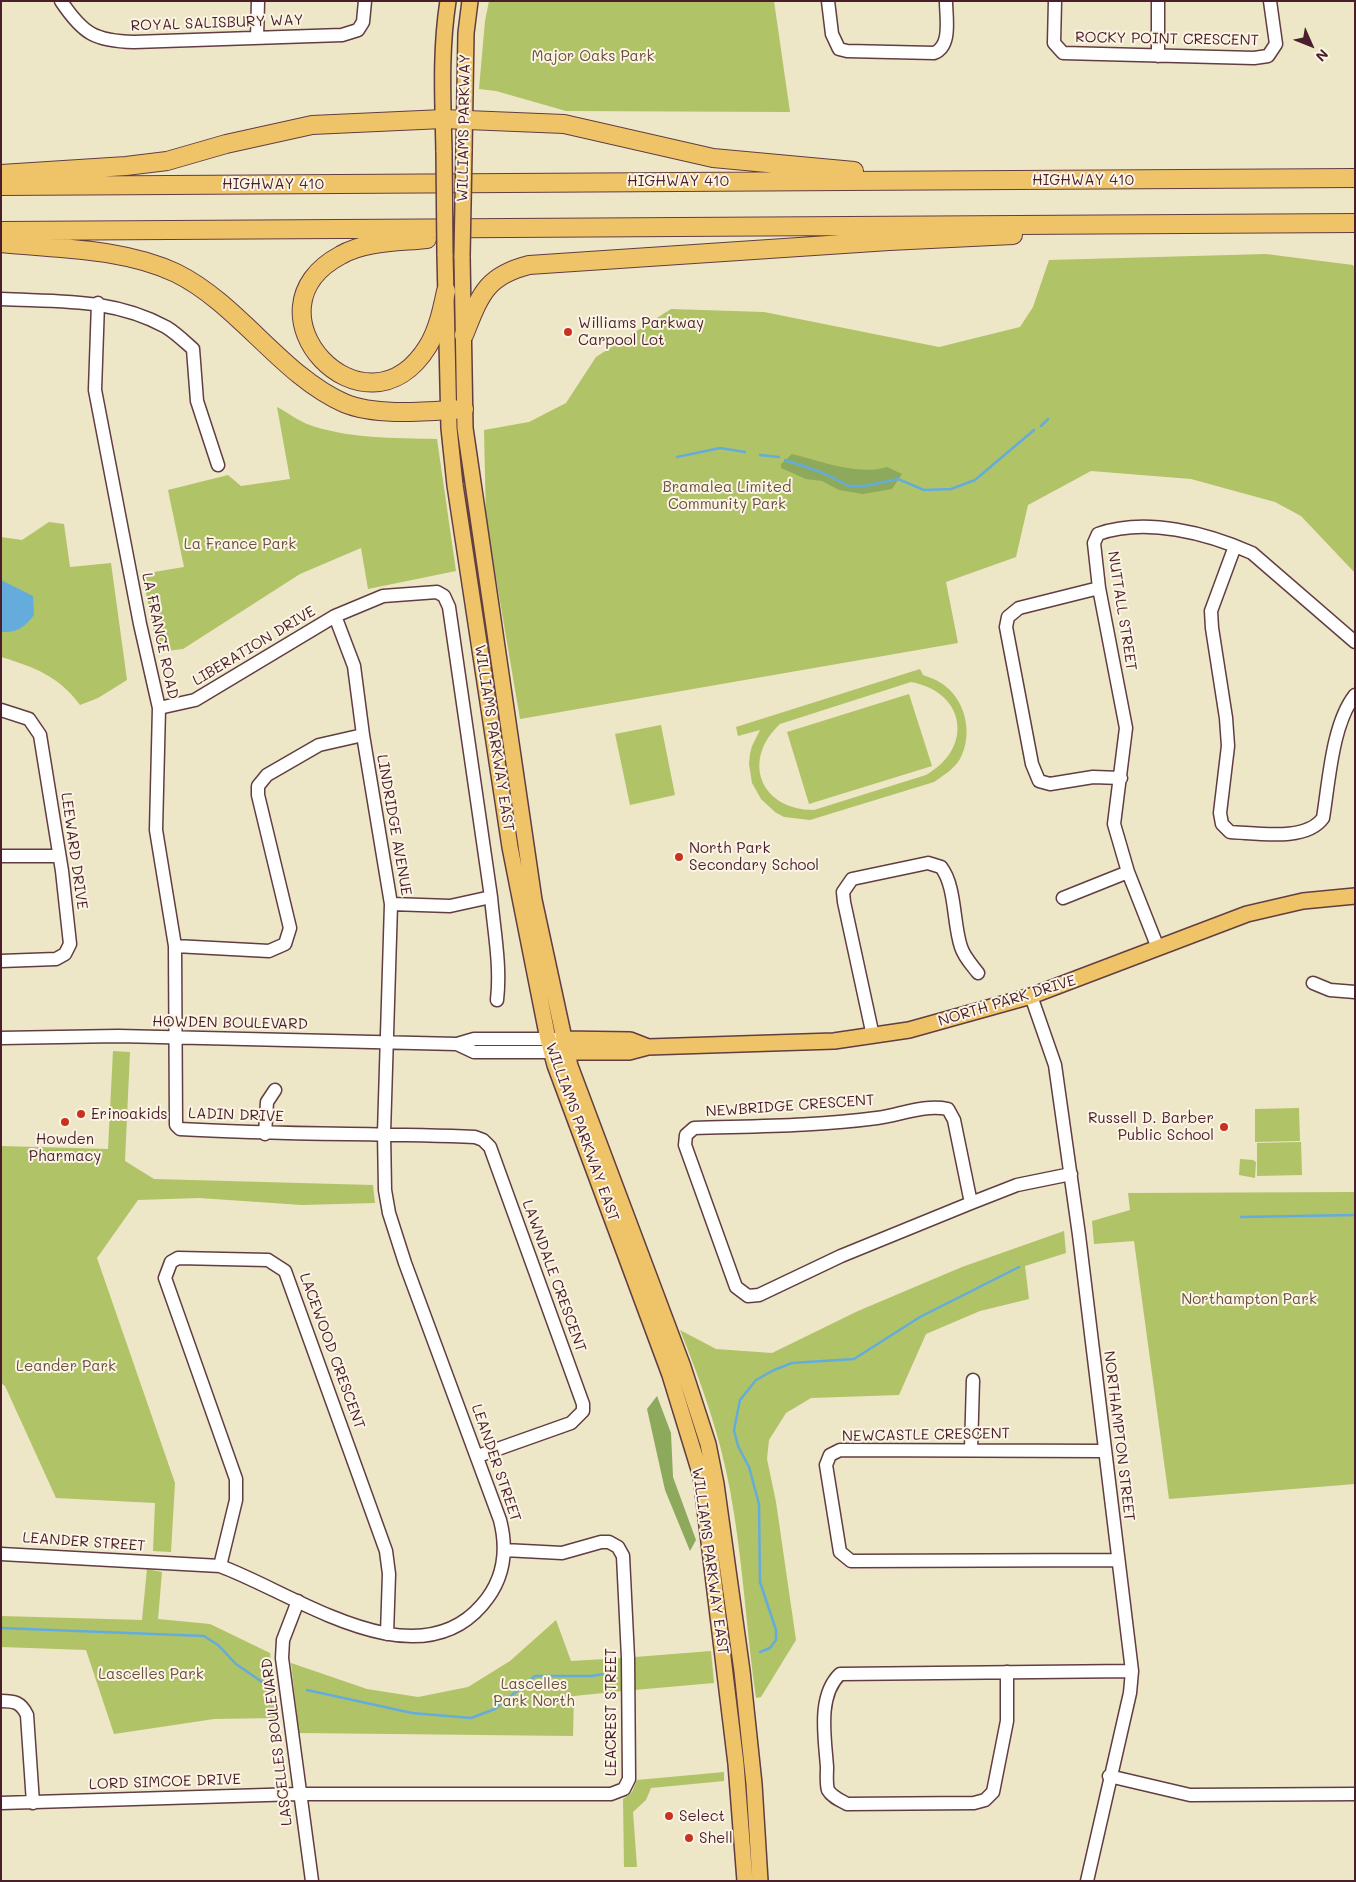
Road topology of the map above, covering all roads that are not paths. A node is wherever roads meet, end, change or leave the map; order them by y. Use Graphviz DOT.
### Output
graph roads {
  1 [pos="61,1"];
  2 [pos="258,1"];
  3 [pos="365,1"];
  4 [pos="448,1"];
  5 [pos="470,1"];
  6 [pos="828,1"];
  7 [pos="946,1"];
  8 [pos="1055,1"];
  9 [pos="1158,1"];
  10 [pos="1270,1"];
  11 [pos="257,38"];
  12 [pos="1158,56"];
  13 [pos="443,119"];
  14 [pos="464,119"];
  15 [pos="1,174"];
  16 [pos="1355,178"];
  17 [pos="891,181"];
  18 [pos="1,186"];
  19 [pos="1118,223"];
  20 [pos="1355,223"];
  21 [pos="488,229"];
  22 [pos="1,231"];
  23 [pos="1,243"];
  24 [pos="445,254"];
  25 [pos="462,256"];
  26 [pos="446,292"];
  27 [pos="1,299"];
  28 [pos="98,303"];
  29 [pos="464,335"];
  30 [pos="456,409"];
  31 [pos="218,465"];
  32 [pos="1235,546"];
  33 [pos="1099,588"];
  34 [pos="335,616"];
  35 [pos="1355,642"];
  36 [pos="1355,695"];
  37 [pos="159,708"];
  38 [pos="1,710"];
  39 [pos="363,735"];
  40 [pos="1121,778"];
  41 [pos="1,856"];
  42 [pos="59,856"];
  43 [pos="1128,872"];
  44 [pos="1355,896"];
  45 [pos="491,897"];
  46 [pos="1063,898"];
  47 [pos="391,904"];
  48 [pos="175,946"];
  49 [pos="1158,948"];
  50 [pos="1,961"];
  51 [pos="978,973"];
  52 [pos="1313,983"];
  53 [pos="1355,992"];
  54 [pos="1031,996"];
  55 [pos="497,1000"];
  56 [pos="873,1036"];
  57 [pos="1,1038"];
  58 [pos="176,1038"];
  59 [pos="388,1043"];
  60 [pos="557,1046"];
  61 [pos="275,1090"];
  62 [pos="384,1133"];
  63 [pos="266,1134"];
  64 [pos="1071,1174"];
  65 [pos="971,1203"];
  66 [pos="973,1380"];
  67 [pos="971,1450"];
  68 [pos="1104,1451"];
  69 [pos="478,1456"];
  70 [pos="504,1550"];
  71 [pos="1,1554"];
  72 [pos="1118,1560"];
  73 [pos="220,1566"];
  74 [pos="298,1601"];
  75 [pos="387,1634"];
  76 [pos="1132,1671"];
  77 [pos="1007,1672"];
  78 [pos="1,1701"];
  79 [pos="1109,1776"];
  80 [pos="299,1794"];
  81 [pos="1355,1794"];
  82 [pos="1,1803"];
  83 [pos="33,1803"];
  84 [pos="312,1881"];
  85 [pos="745,1881"];
  86 [pos="760,1881"];
  87 [pos="1087,1881"];
  1 -- 11 [label="street, ROYAL SALISBURY WAY"];
  2 -- 11 [label="street"];
  3 -- 11 [label="street, ROYAL SALISBURY WAY"];
  4 -- 13 [label="main road, WILLIAMS PARKWAY"];
  5 -- 14 [label="main road, WILLIAMS PARKWAY"];
  6 -- 7 [label="street"];
  8 -- 12 [label="street, ROCKY POINT CRESCENT"];
  9 -- 12 [label="street"];
  10 -- 12 [label="street, ROCKY POINT CRESCENT"];
  13 -- 14 [label="highway"];
  13 -- 15 [label="highway"];
  13 -- 24 [label="main road, WILLIAMS PARKWAY, bridge"];
  14 -- 17 [label="highway"];
  14 -- 25 [label="main road, WILLIAMS PARKWAY, bridge"];
  16 -- 17 [label="highway, HIGHWAY 410"];
  17 -- 18 [label="highway, HIGHWAY 410"];
  19 -- 20 [label="highway"];
  19 -- 21 [label="highway"];
  19 -- 29 [label="highway"];
  21 -- 22 [label="highway"];
  21 -- 26 [label="highway"];
  23 -- 30 [label="highway"];
  24 -- 26 [label="main road, WILLIAMS PARKWAY EAST"];
  25 -- 29 [label="main road, WILLIAMS PARKWAY EAST"];
  26 -- 30 [label="main road, WILLIAMS PARKWAY EAST"];
  27 -- 28 [label="street"];
  28 -- 31 [label="street"];
  28 -- 37 [label="street, LA FRANCE ROAD"];
  29 -- 30 [label="main road, WILLIAMS PARKWAY EAST"];
  30 -- 60 [label="main road, WILLIAMS PARKWAY EAST"];
  32 -- 33 [label="street, NUTTALL STREET"];
  32 -- 35 [label="street, NUTTALL STREET"];
  32 -- 36 [label="street"];
  33 -- 40 [label="street, NUTTALL STREET"];
  33 -- 40 [label="street"];
  34 -- 37 [label="street, LIBERATION DRIVE"];
  34 -- 39 [label="street, LINDRIDGE AVENUE"];
  34 -- 45 [label="street, LIBERATION DRIVE"];
  37 -- 48 [label="street, LA FRANCE ROAD"];
  38 -- 42 [label="street, LEEWARD DRIVE"];
  39 -- 47 [label="street, LINDRIDGE AVENUE"];
  39 -- 48 [label="street"];
  40 -- 43 [label="street, NUTTALL STREET"];
  41 -- 42 [label="street"];
  42 -- 50 [label="street, LEEWARD DRIVE"];
  43 -- 46 [label="street"];
  43 -- 49 [label="street, NUTTALL STREET"];
  44 -- 49 [label="main road, NORTH PARK DRIVE"];
  45 -- 47 [label="street"];
  45 -- 55 [label="street"];
  47 -- 59 [label="street, LINDRIDGE AVENUE"];
  48 -- 58 [label="street, LA FRANCE ROAD"];
  49 -- 54 [label="main road, NORTH PARK DRIVE"];
  51 -- 56 [label="street"];
  52 -- 53 [label="street"];
  54 -- 56 [label="main road, NORTH PARK DRIVE"];
  54 -- 64 [label="street, NORTHAMPTON STREET"];
  56 -- 60 [label="main road, NORTH PARK DRIVE"];
  57 -- 58 [label="street, HOWDEN BOULEVARD"];
  58 -- 59 [label="street, HOWDEN BOULEVARD"];
  58 -- 63 [label="street, LADIN DRIVE"];
  59 -- 60 [label="street, HOWDEN BOULEVARD"];
  59 -- 62 [label="street, LEANDER STREET"];
  60 -- 85 [label="main road, WILLIAMS PARKWAY EAST"];
  60 -- 86 [label="main road, WILLIAMS PARKWAY EAST"];
  61 -- 63 [label="street"];
  62 -- 63 [label="street, LADIN DRIVE"];
  62 -- 69 [label="street, LEANDER STREET"];
  62 -- 69 [label="street, LAWNDALE CRESCENT"];
  64 -- 65 [label="street, NEWBRIDGE CRESCENT"];
  64 -- 68 [label="street, NORTHAMPTON STREET"];
  65 -- 65 [label="street, NEWBRIDGE CRESCENT"];
  66 -- 67 [label="street"];
  67 -- 68 [label="street, NEWCASTLE CRESCENT"];
  67 -- 72 [label="street, NEWCASTLE CRESCENT"];
  68 -- 72 [label="street, NORTHAMPTON STREET"];
  69 -- 70 [label="street, LEANDER STREET"];
  70 -- 75 [label="street, LEANDER STREET"];
  70 -- 80 [label="street, LEACREST STREET"];
  71 -- 73 [label="street, LEANDER STREET"];
  72 -- 76 [label="street, NORTHAMPTON STREET"];
  73 -- 74 [label="street, LEANDER STREET"];
  73 -- 75 [label="street, LACEWOOD CRESCENT"];
  74 -- 75 [label="street, LEANDER STREET"];
  74 -- 80 [label="street, LASCELLES BOULEVARD"];
  76 -- 77 [label="street"];
  76 -- 79 [label="street, NORTHAMPTON STREET"];
  77 -- 77 [label="street"];
  78 -- 83 [label="street"];
  79 -- 81 [label="street"];
  79 -- 87 [label="street, NORTHAMPTON STREET"];
  80 -- 83 [label="street, LORD SIMCOE DRIVE"];
  80 -- 84 [label="street, LASCELLES BOULEVARD"];
  82 -- 83 [label="street, LORD SIMCOE DRIVE"];
}
